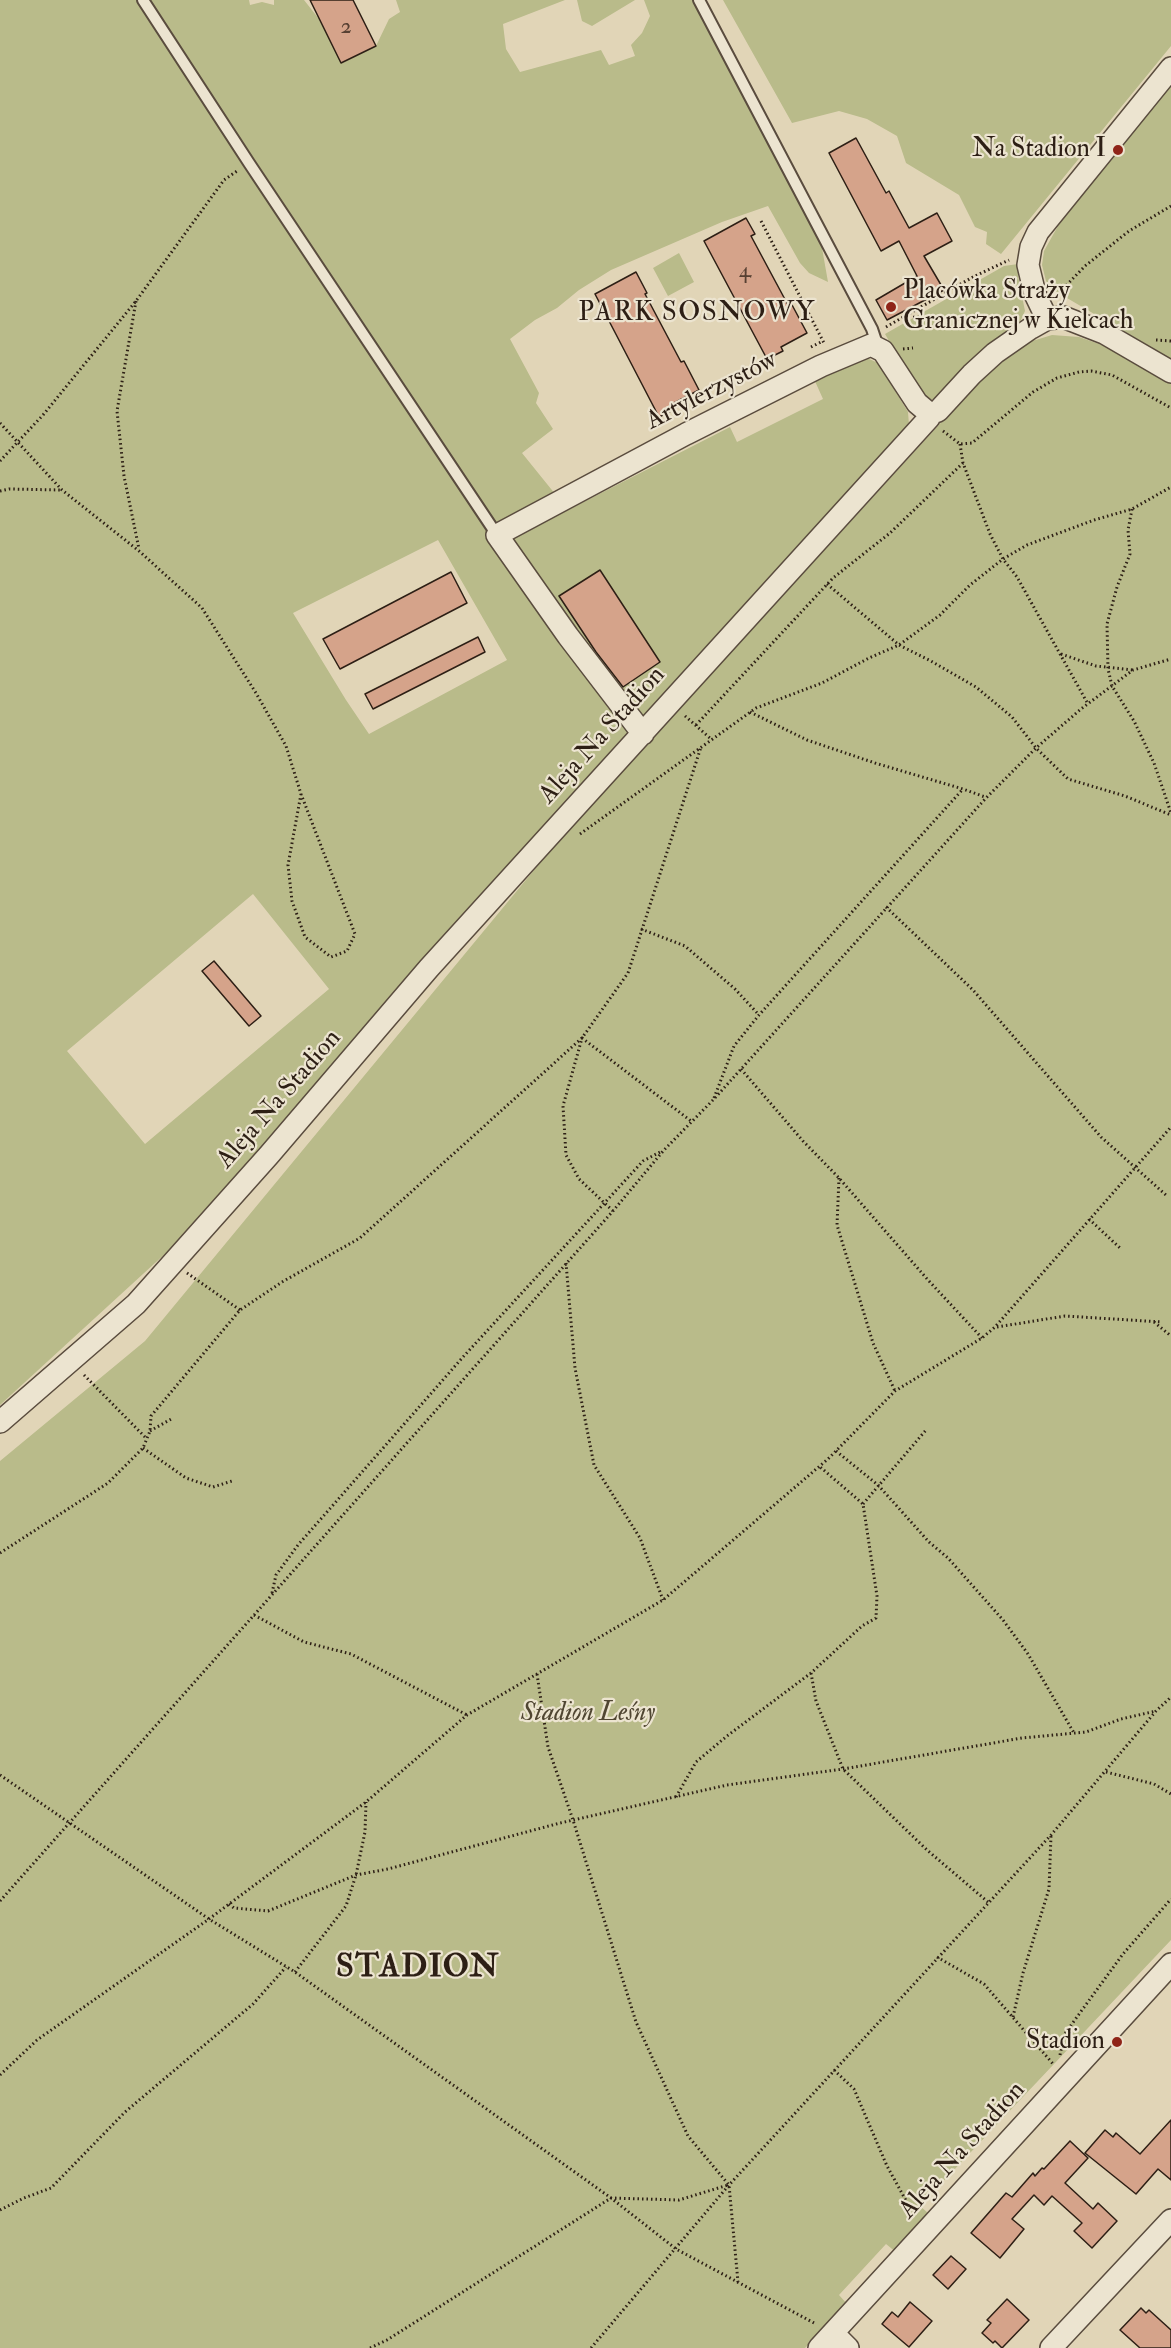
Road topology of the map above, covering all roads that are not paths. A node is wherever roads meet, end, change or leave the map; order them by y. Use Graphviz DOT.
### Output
graph roads {
  1 [pos="143,0"];
  2 [pos="699,0"];
  3 [pos="1171,68"];
  4 [pos="1044,313"];
  5 [pos="875,342"];
  6 [pos="1171,372"];
  7 [pos="930,414"];
  8 [pos="497,535"];
  9 [pos="643,734"];
  10 [pos="0,1422"];
  11 [pos="1171,1964"];
  12 [pos="1171,2220"];
  13 [pos="826,2341"];
  14 [pos="848,2348"];
  15 [pos="1051,2348"];
  1 -- 8 [label="lane"];
  2 -- 5 [label="lane"];
  3 -- 4 [label="street"];
  4 -- 6 [label="street"];
  4 -- 7 [label="street, Aleja Na Stadion"];
  5 -- 7 [label="street"];
  5 -- 8 [label="street, Artylerzystów"];
  7 -- 9 [label="street, Aleja Na Stadion"];
  8 -- 9 [label="street"];
  9 -- 10 [label="street, Aleja Na Stadion"];
  11 -- 13 [label="street, Aleja Na Stadion"];
  12 -- 15 [label="street"];
  13 -- 14 [label="street"];
}
